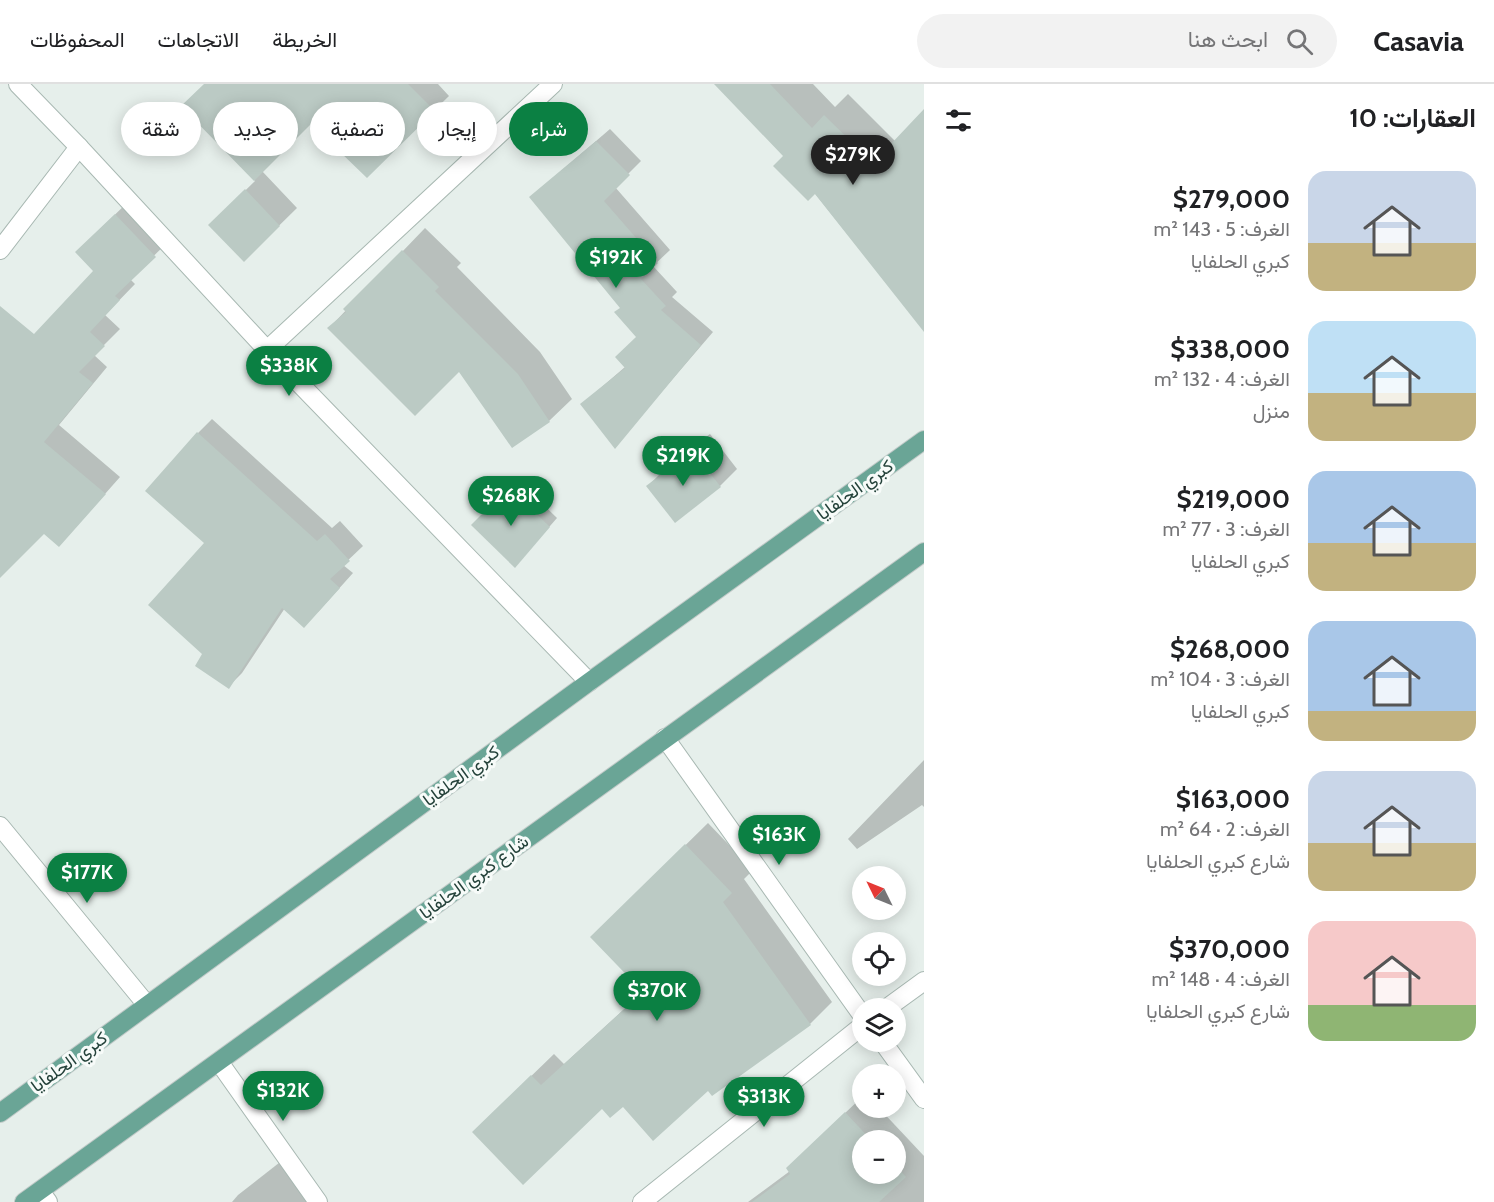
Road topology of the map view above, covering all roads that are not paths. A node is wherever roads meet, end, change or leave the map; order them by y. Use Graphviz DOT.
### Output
graph roads {
  1 [pos="18,84"];
  2 [pos="553,84"];
  3 [pos="79,147"];
  4 [pos="0,250"];
  5 [pos="267,350"];
  6 [pos="924,440"];
  7 [pos="924,552"];
  8 [pos="589,682"];
  9 [pos="665,738"];
  10 [pos="0,826"];
  11 [pos="924,981"];
  12 [pos="901,998"];
  13 [pos="852,1000"];
  14 [pos="147,1005"];
  15 [pos="852,1034"];
  16 [pos="890,1052"];
  17 [pos="219,1062"];
  18 [pos="924,1099"];
  19 [pos="0,1113"];
  20 [pos="44,1196"];
  21 [pos="24,1202"];
  22 [pos="318,1202"];
  23 [pos="642,1202"];
  1 -- 3 [label="street"];
  2 -- 5 [label="street"];
  3 -- 4 [label="street"];
  3 -- 5 [label="street"];
  5 -- 8 [label="street"];
  6 -- 8 [label="main road, كبري الحلفايا"];
  7 -- 9 [label="main road, شارع كبري الحلفايا"];
  8 -- 14 [label="main road, كبري الحلفايا"];
  9 -- 13 [label="street"];
  9 -- 17 [label="main road, شارع كبري الحلفايا"];
  10 -- 14 [label="street"];
  11 -- 12 [label="street"];
  14 -- 19 [label="main road, كبري الحلفايا"];
  15 -- 23 [label="street"];
  16 -- 18 [label="street"];
  17 -- 20 [label="main road, شارع كبري الحلفايا"];
  17 -- 22 [label="street"];
  20 -- 21 [label="main road, شارع كبري الحلفايا"];
}
